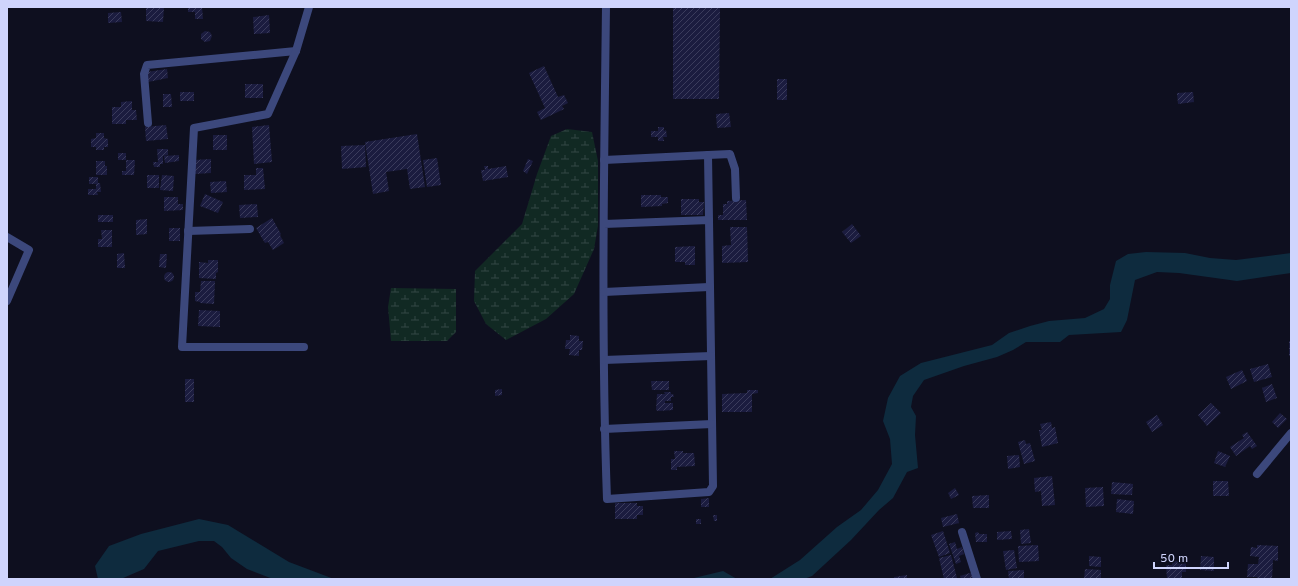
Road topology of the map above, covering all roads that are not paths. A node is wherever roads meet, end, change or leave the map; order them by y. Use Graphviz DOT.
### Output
graph roads {
  1 [pos="309,7"];
  2 [pos="606,7"];
  3 [pos="296,51"];
  4 [pos="148,123"];
  5 [pos="708,155"];
  6 [pos="604,160"];
  7 [pos="736,198"];
  8 [pos="709,220"];
  9 [pos="604,224"];
  10 [pos="250,229"];
  11 [pos="188,231"];
  12 [pos="7,237"];
  13 [pos="709,287"];
  14 [pos="604,292"];
  15 [pos="7,301"];
  16 [pos="304,347"];
  17 [pos="711,356"];
  18 [pos="604,360"];
  19 [pos="712,424"];
  20 [pos="604,429"];
  21 [pos="1291,433"];
  22 [pos="1257,474"];
  23 [pos="962,532"];
  24 [pos="977,579"];
  1 -- 3 [label="street"];
  2 -- 6 [label="street"];
  3 -- 4 [label="street"];
  3 -- 11 [label="street"];
  5 -- 6 [label="street"];
  5 -- 7 [label="street"];
  5 -- 8 [label="street"];
  6 -- 9 [label="street"];
  8 -- 9 [label="street"];
  8 -- 13 [label="street"];
  9 -- 14 [label="street"];
  10 -- 11 [label="street"];
  11 -- 16 [label="street"];
  12 -- 15 [label="street"];
  13 -- 14 [label="street"];
  13 -- 17 [label="street"];
  14 -- 18 [label="street"];
  17 -- 18 [label="street"];
  17 -- 19 [label="street"];
  18 -- 20 [label="street"];
  19 -- 20 [label="street"];
  19 -- 20 [label="street"];
  21 -- 22 [label="street"];
  23 -- 24 [label="street"];
}
